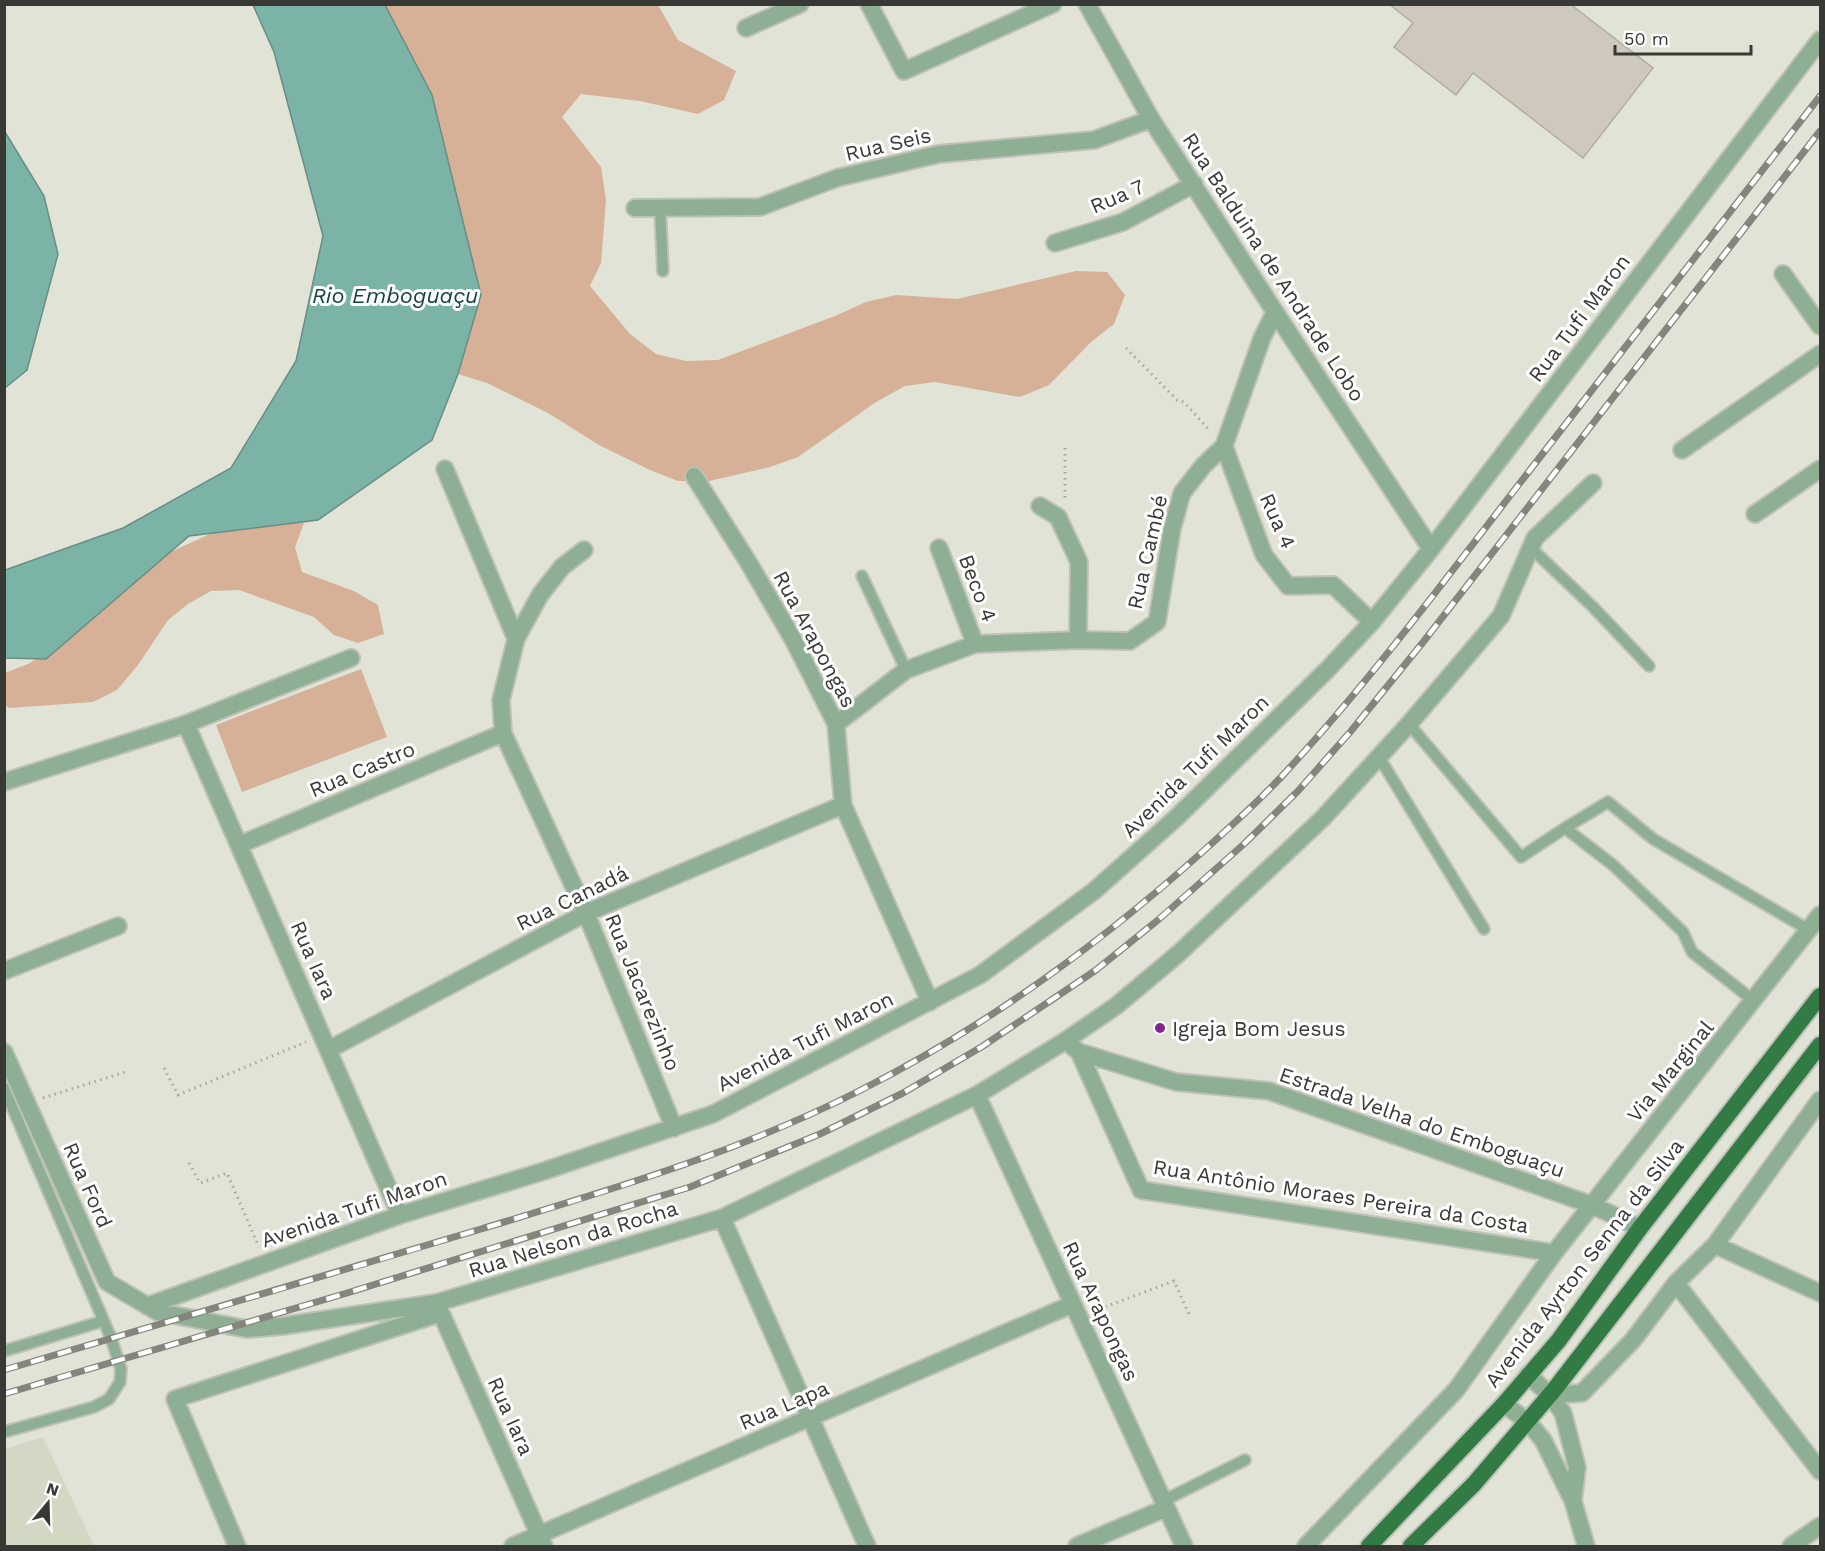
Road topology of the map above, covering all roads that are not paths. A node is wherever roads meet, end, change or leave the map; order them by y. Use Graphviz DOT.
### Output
graph roads {
  1 [pos="800,4"];
  2 [pos="869,4"];
  3 [pos="1053,4"];
  4 [pos="1087,4"];
  5 [pos="746,28"];
  6 [pos="1821,40"];
  7 [pos="1151,119"];
  8 [pos="1194,184"];
  9 [pos="635,208"];
  10 [pos="660,208"];
  11 [pos="1055,243"];
  12 [pos="663,271"];
  13 [pos="1783,274"];
  14 [pos="1275,312"];
  15 [pos="1818,316"];
  16 [pos="1821,354"];
  17 [pos="1224,446"];
  18 [pos="1682,450"];
  19 [pos="445,469"];
  20 [pos="1821,469"];
  21 [pos="694,476"];
  22 [pos="1593,483"];
  23 [pos="1040,506"];
  24 [pos="1755,514"];
  25 [pos="1531,548"];
  26 [pos="939,549"];
  27 [pos="1431,549"];
  28 [pos="584,550"];
  29 [pos="862,576"];
  30 [pos="1372,622"];
  31 [pos="516,639"];
  32 [pos="1078,640"];
  33 [pos="975,644"];
  34 [pos="351,658"];
  35 [pos="1649,666"];
  36 [pos="906,670"];
  37 [pos="186,724"];
  38 [pos="836,724"];
  39 [pos="1409,724"];
  40 [pos="503,733"];
  41 [pos="1379,756"];
  42 [pos="4,782"];
  43 [pos="843,805"];
  44 [pos="1565,828"];
  45 [pos="239,845"];
  46 [pos="586,913"];
  47 [pos="1821,915"];
  48 [pos="118,926"];
  49 [pos="1484,929"];
  50 [pos="1809,930"];
  51 [pos="4,972"];
  52 [pos="1821,996"];
  53 [pos="1754,1001"];
  54 [pos="930,1002"];
  55 [pos="325,1043"];
  56 [pos="1821,1045"];
  57 [pos="1072,1046"];
  58 [pos="4,1052"];
  59 [pos="4,1088"];
  60 [pos="977,1095"];
  61 [pos="1821,1100"];
  62 [pos="674,1128"];
  63 [pos="1592,1205"];
  64 [pos="400,1215"];
  65 [pos="722,1218"];
  66 [pos="1640,1228"];
  67 [pos="1715,1245"];
  68 [pos="1554,1253"];
  69 [pos="1676,1283"];
  70 [pos="1821,1293"];
  71 [pos="439,1308"];
  72 [pos="152,1309"];
  73 [pos="1076,1311"];
  74 [pos="104,1321"];
  75 [pos="4,1351"];
  76 [pos="1528,1375"];
  77 [pos="1550,1395"];
  78 [pos="1504,1404"];
  79 [pos="810,1418"];
  80 [pos="1528,1422"];
  81 [pos="4,1432"];
  82 [pos="1245,1460"];
  83 [pos="1821,1471"];
  84 [pos="1573,1501"];
  85 [pos="1165,1504"];
  86 [pos="1821,1526"];
  87 [pos="542,1541"];
  88 [pos="237,1546"];
  89 [pos="513,1546"];
  90 [pos="867,1546"];
  91 [pos="1077,1546"];
  92 [pos="1184,1546"];
  93 [pos="1306,1546"];
  94 [pos="1369,1546"];
  95 [pos="1411,1546"];
  96 [pos="1586,1546"];
  97 [pos="1791,1546"];
  1 -- 5 [label="street"];
  2 -- 3 [label="street"];
  4 -- 7 [label="street, Rua Balduina de Andrade Lobo"];
  6 -- 27 [label="street, Rua Tufi Maron"];
  7 -- 8 [label="street, Rua Balduina de Andrade Lobo"];
  7 -- 10 [label="street, Rua Seis"];
  8 -- 11 [label="street, Rua 7"];
  8 -- 14 [label="street, Rua Balduina de Andrade Lobo"];
  9 -- 10 [label="street, Rua Seis"];
  10 -- 12 [label="lane"];
  13 -- 15 [label="street"];
  14 -- 17 [label="street, Rua Cambé"];
  14 -- 27 [label="street, Rua Balduina de Andrade Lobo"];
  16 -- 18 [label="street"];
  17 -- 30 [label="street, Rua 4"];
  17 -- 32 [label="street, Rua Cambé"];
  19 -- 31 [label="street"];
  20 -- 24 [label="street"];
  21 -- 38 [label="street, Rua Arapongas"];
  22 -- 25 [label="street, Rua Nelson da Rocha"];
  23 -- 32 [label="street"];
  25 -- 35 [label="lane"];
  25 -- 39 [label="street, Rua Nelson da Rocha"];
  26 -- 33 [label="street, Beco 4"];
  27 -- 30 [label="street, Rua Tufi Maron"];
  28 -- 31 [label="street, Rua Jacarezinho"];
  29 -- 36 [label="lane"];
  30 -- 54 [label="street, Avenida Tufi Maron"];
  31 -- 40 [label="street, Rua Jacarezinho"];
  32 -- 33 [label="street, Rua Cambé"];
  33 -- 36 [label="street, Rua Cambé"];
  34 -- 37 [label="street"];
  36 -- 38 [label="street, Rua Cambé"];
  37 -- 42 [label="street"];
  37 -- 45 [label="street, Rua Iara"];
  38 -- 43 [label="street, Rua Arapongas"];
  39 -- 41 [label="street, Rua Nelson da Rocha"];
  39 -- 44 [label="lane"];
  40 -- 45 [label="street, Rua Castro"];
  40 -- 46 [label="street, Rua Jacarezinho"];
  41 -- 49 [label="lane"];
  41 -- 57 [label="street, Rua Nelson da Rocha"];
  43 -- 46 [label="street, Rua Canadá"];
  43 -- 54 [label="street, Rua Arapongas"];
  44 -- 50 [label="lane"];
  44 -- 53 [label="lane"];
  45 -- 55 [label="street, Rua Iara"];
  46 -- 55 [label="street, Rua Canadá"];
  46 -- 62 [label="street, Rua Jacarezinho"];
  47 -- 50 [label="street, Via Marginal"];
  48 -- 51 [label="street"];
  50 -- 53 [label="street, Via Marginal"];
  52 -- 66 [label="highway, Avenida Ayrton Senna da Silva"];
  53 -- 63 [label="street, Via Marginal"];
  54 -- 62 [label="street, Avenida Tufi Maron"];
  55 -- 64 [label="street, Rua Iara"];
  56 -- 77 [label="highway"];
  57 -- 60 [label="street, Rua Nelson da Rocha"];
  57 -- 63 [label="street, Estrada Velha do Emboguaçu"];
  57 -- 68 [label="street, Rua Antônio Moraes Pereira da Costa"];
  58 -- 72 [label="street, Rua Ford"];
  59 -- 74 [label="lane"];
  60 -- 65 [label="street, Rua Nelson da Rocha"];
  60 -- 73 [label="street, Rua Arapongas"];
  61 -- 67 [label="street"];
  62 -- 64 [label="street, Avenida Tufi Maron"];
  63 -- 66 [label="street, Estrada Velha do Emboguaçu"];
  63 -- 68 [label="street, Via Marginal"];
  64 -- 72 [label="street, Avenida Tufi Maron"];
  65 -- 71 [label="street, Rua Nelson da Rocha"];
  65 -- 79 [label="street"];
  66 -- 76 [label="highway, Avenida Ayrton Senna da Silva"];
  67 -- 69 [label="street"];
  67 -- 70 [label="street"];
  68 -- 93 [label="street, Via Marginal"];
  69 -- 77 [label="street"];
  69 -- 83 [label="street"];
  71 -- 72 [label="street, Rua Nelson da Rocha"];
  71 -- 87 [label="street, Rua Iara"];
  71 -- 88 [label="street"];
  73 -- 79 [label="street, Rua Lapa"];
  73 -- 85 [label="street, Rua Arapongas"];
  74 -- 75 [label="lane"];
  74 -- 81 [label="lane"];
  76 -- 77 [label="street"];
  76 -- 78 [label="highway, Avenida Ayrton Senna da Silva"];
  77 -- 80 [label="highway"];
  77 -- 84 [label="street"];
  78 -- 80 [label="street"];
  78 -- 94 [label="highway, Avenida Ayrton Senna da Silva"];
  79 -- 87 [label="street, Rua Lapa"];
  79 -- 90 [label="street"];
  80 -- 84 [label="street"];
  80 -- 95 [label="highway"];
  82 -- 85 [label="lane"];
  84 -- 96 [label="street"];
  85 -- 91 [label="street"];
  85 -- 92 [label="street, Rua Arapongas"];
  86 -- 97 [label="street"];
  87 -- 89 [label="street, Rua Lapa"];
}
